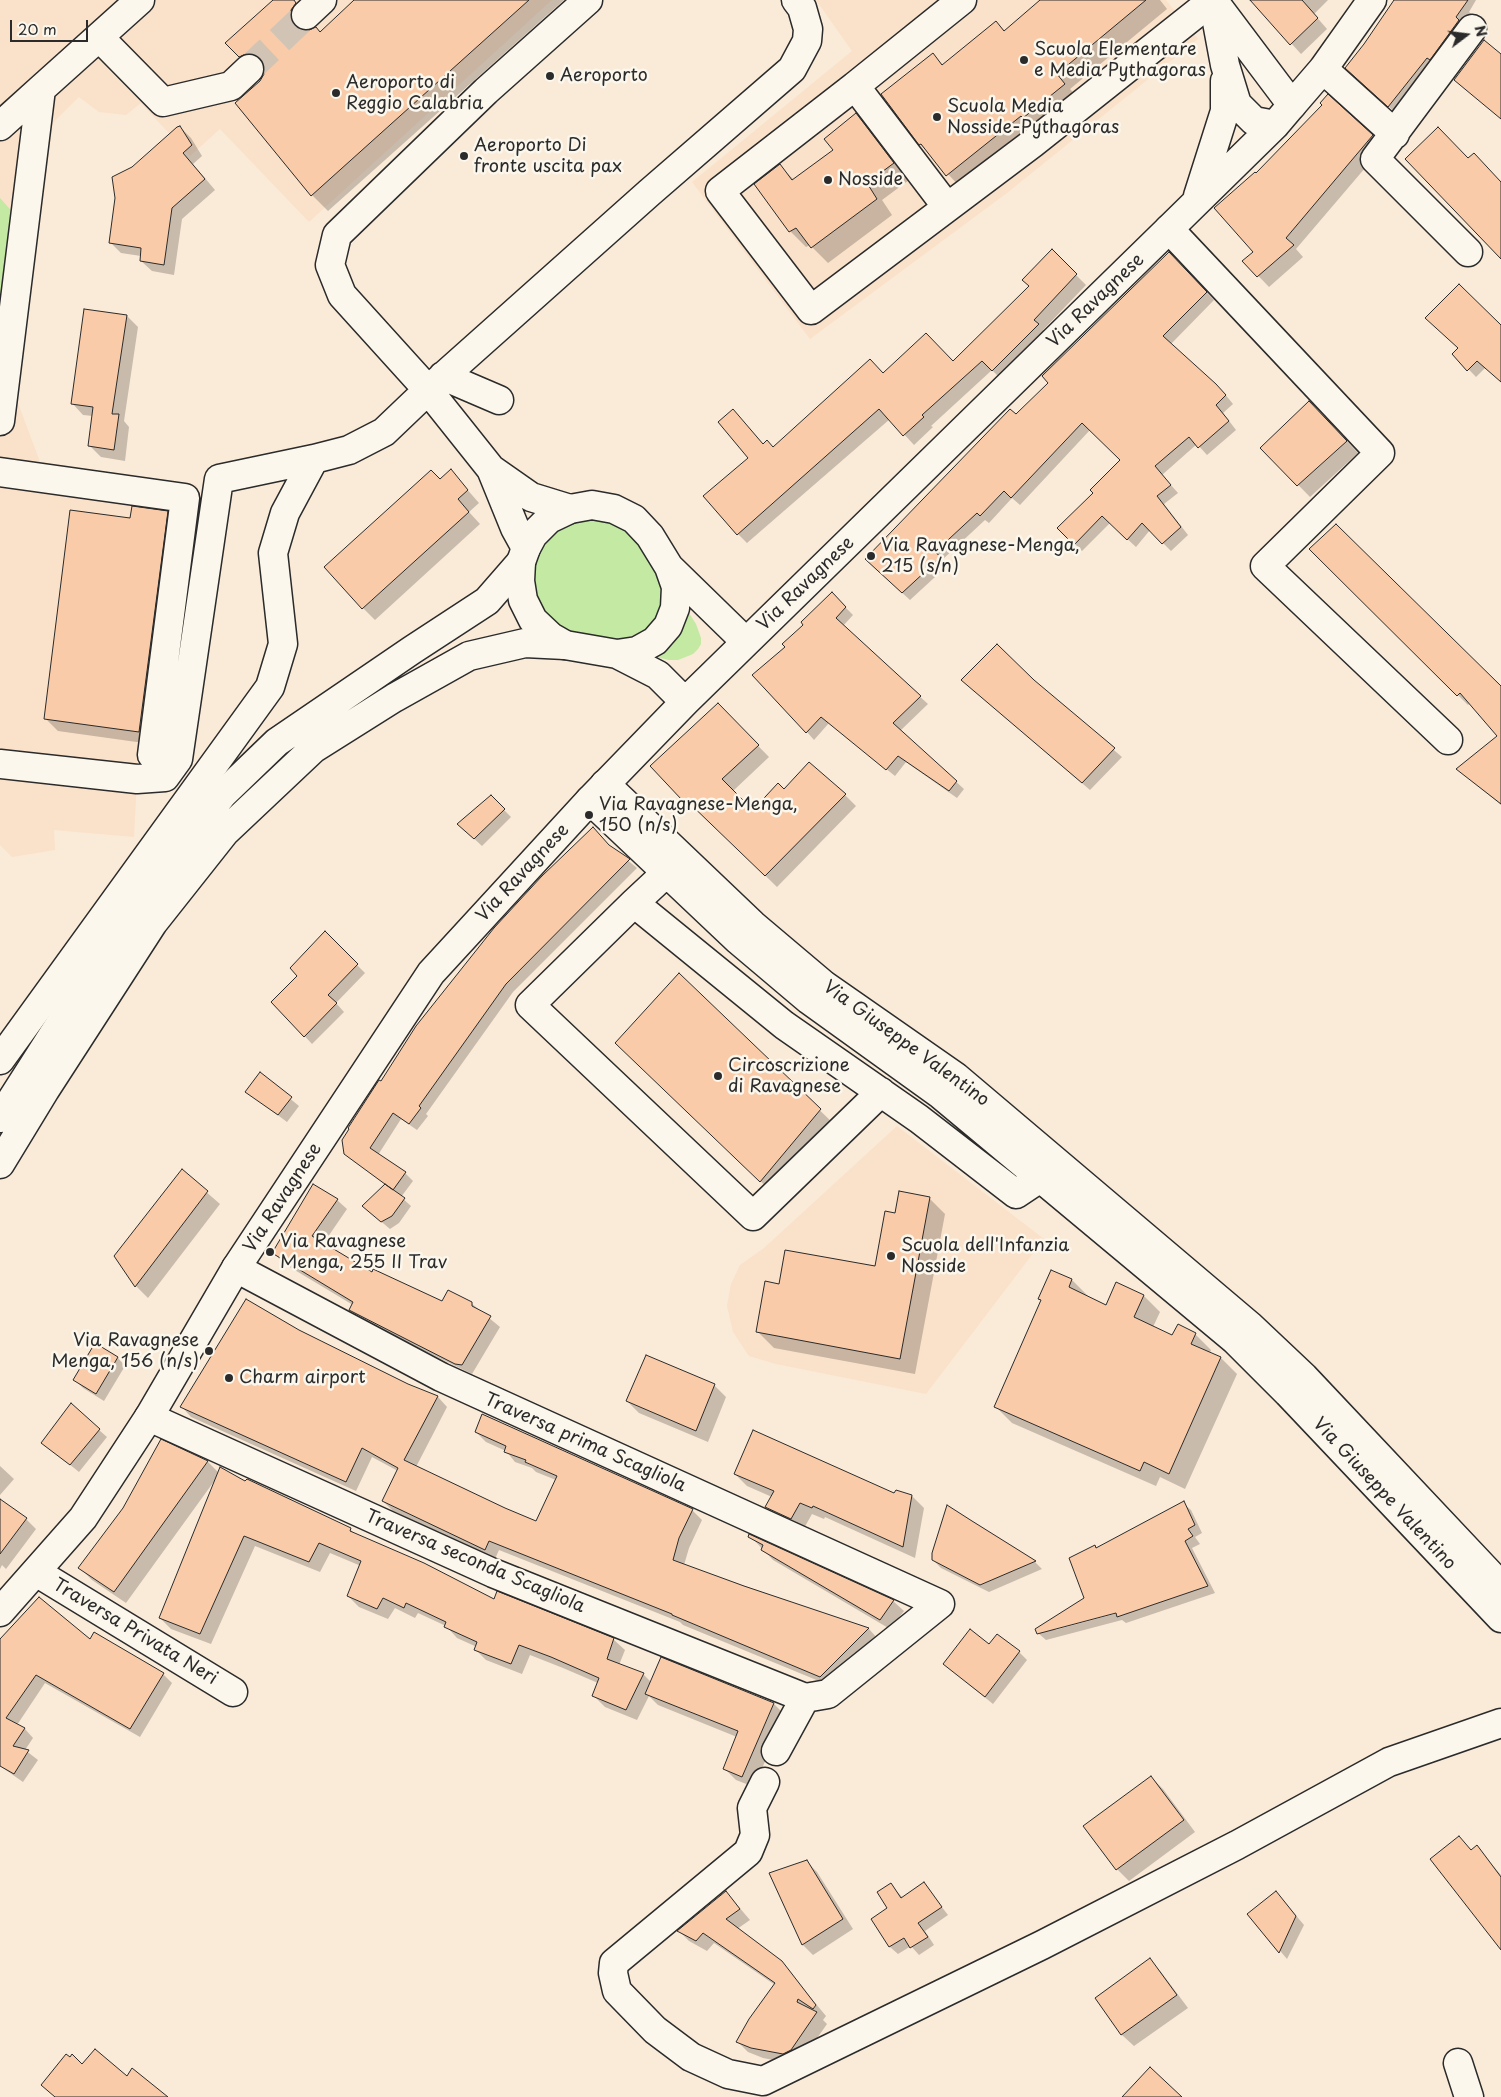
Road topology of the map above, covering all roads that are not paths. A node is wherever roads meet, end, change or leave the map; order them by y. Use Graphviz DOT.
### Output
graph roads {
  1 [pos="140,0"];
  2 [pos="588,0"];
  3 [pos="796,0"];
  4 [pos="962,0"];
  5 [pos="1213,0"];
  6 [pos="1372,0"];
  7 [pos="1472,29"];
  8 [pos="98,37"];
  9 [pos="1226,65"];
  10 [pos="249,69"];
  11 [pos="1324,69"];
  12 [pos="854,86"];
  13 [pos="41,89"];
  14 [pos="1283,115"];
  15 [pos="0,126"];
  16 [pos="1395,134"];
  17 [pos="1195,203"];
  18 [pos="947,207"];
  19 [pos="1170,229"];
  20 [pos="1468,252"];
  21 [pos="436,383"];
  22 [pos="499,400"];
  23 [pos="0,421"];
  24 [pos="314,459"];
  25 [pos="492,469"];
  26 [pos="0,472"];
  27 [pos="570,509"];
  28 [pos="523,555"];
  29 [pos="669,567"];
  30 [pos="746,642"];
  31 [pos="565,645"];
  32 [pos="616,654"];
  33 [pos="685,702"];
  34 [pos="1448,740"];
  35 [pos="152,755"];
  36 [pos="0,764"];
  37 [pos="598,792"];
  38 [pos="674,865"];
  39 [pos="634,903"];
  40 [pos="0,1060"];
  41 [pos="882,1092"];
  42 [pos="0,1118"];
  43 [pos="0,1164"];
  44 [pos="1040,1178"];
  45 [pos="236,1268"];
  46 [pos="1274,1362"];
  47 [pos="149,1416"];
  48 [pos="36,1572"];
  49 [pos="1501,1586"];
  50 [pos="0,1612"];
  51 [pos="1501,1618"];
  52 [pos="233,1692"];
  53 [pos="805,1698"];
  54 [pos="1501,1723"];
  55 [pos="776,1751"];
  56 [pos="765,1782"];
  57 [pos="1458,2063"];
  58 [pos="1469,2097"];
  1 -- 8 [label="main road"];
  2 -- 21 [label="main road"];
  3 -- 21 [label="main road"];
  4 -- 12 [label="main road"];
  5 -- 9 [label="main road"];
  5 -- 14 [label="main road"];
  5 -- 18 [label="main road"];
  6 -- 11 [label="main road, Via Ravagnese"];
  7 -- 16 [label="main road"];
  8 -- 10 [label="main road"];
  8 -- 13 [label="main road"];
  9 -- 14 [label="main road"];
  9 -- 17 [label="main road"];
  11 -- 14 [label="main road, Via Ravagnese"];
  11 -- 16 [label="main road"];
  12 -- 18 [label="main road"];
  12 -- 18 [label="main road"];
  13 -- 15 [label="main road"];
  13 -- 23 [label="main road"];
  14 -- 17 [label="main road, Via Ravagnese"];
  16 -- 20 [label="main road"];
  17 -- 19 [label="main road, Via Ravagnese"];
  19 -- 30 [label="main road, Via Ravagnese"];
  19 -- 34 [label="main road"];
  21 -- 22 [label="main road"];
  21 -- 24 [label="main road"];
  21 -- 25 [label="main road"];
  24 -- 36 [label="main road"];
  24 -- 40 [label="main road"];
  25 -- 27 [label="main road"];
  25 -- 28 [label="main road"];
  26 -- 35 [label="main road"];
  27 -- 28 [label="main road"];
  27 -- 29 [label="main road"];
  28 -- 31 [label="main road"];
  28 -- 42 [label="main road"];
  29 -- 30 [label="main road"];
  29 -- 32 [label="main road"];
  30 -- 33 [label="main road, Via Ravagnese"];
  31 -- 32 [label="main road"];
  31 -- 43 [label="main road"];
  32 -- 33 [label="main road"];
  33 -- 37 [label="main road, Via Ravagnese"];
  37 -- 38 [label="main road, Via Giuseppe Valentino"];
  37 -- 45 [label="main road, Via Ravagnese"];
  38 -- 39 [label="main road"];
  38 -- 44 [label="main road, Via Giuseppe Valentino"];
  38 -- 46 [label="main road, Via Giuseppe Valentino"];
  39 -- 41 [label="main road"];
  39 -- 41 [label="main road"];
  41 -- 44 [label="main road"];
  44 -- 46 [label="main road, Via Giuseppe Valentino"];
  45 -- 47 [label="main road, Via Ravagnese"];
  45 -- 53 [label="main road, Traversa prima Scagliola"];
  46 -- 49 [label="main road, Via Giuseppe Valentino"];
  46 -- 51 [label="main road, Via Giuseppe Valentino"];
  47 -- 48 [label="main road, Via Ravagnese"];
  47 -- 53 [label="main road, Traversa seconda Scagliola"];
  48 -- 50 [label="main road, Via Ravagnese"];
  48 -- 52 [label="main road, Traversa Privata Neri"];
  53 -- 55 [label="main road"];
  54 -- 56 [label="main road"];
  57 -- 58 [label="main road"];
}
